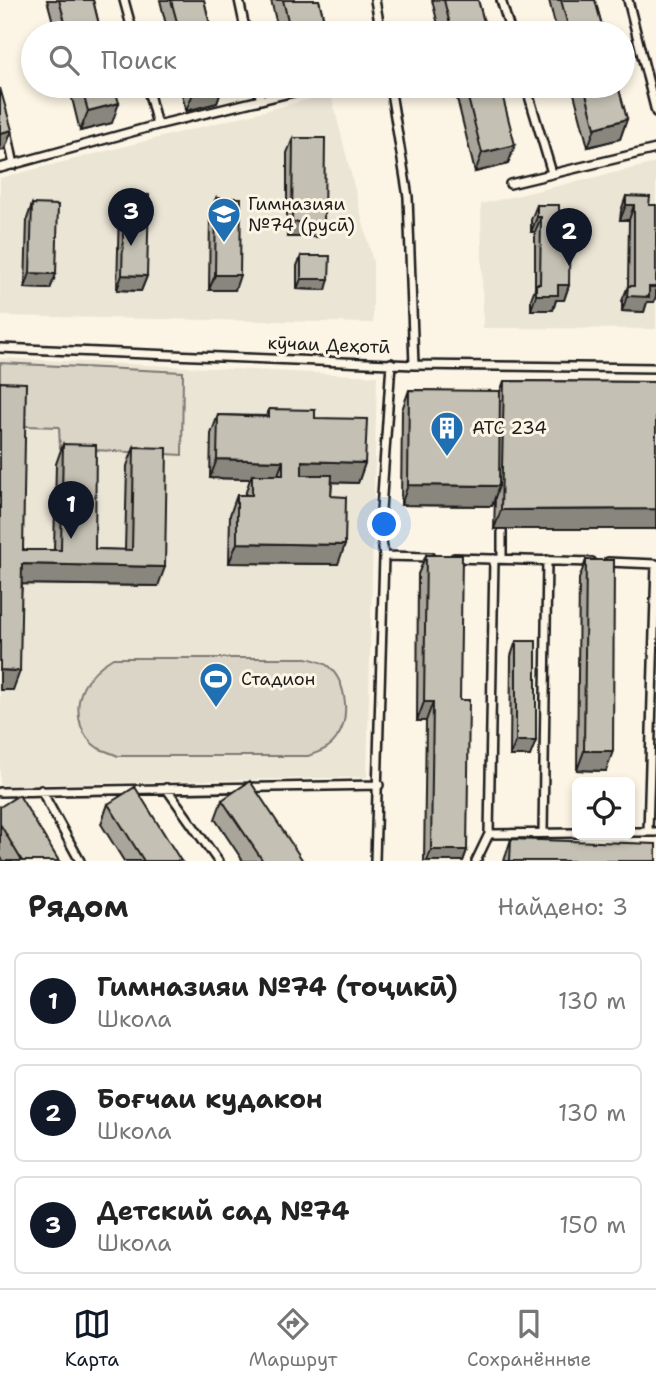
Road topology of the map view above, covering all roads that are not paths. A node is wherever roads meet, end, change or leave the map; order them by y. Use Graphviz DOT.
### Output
graph roads {
  1 [pos="124,0"];
  2 [pos="239,0"];
  3 [pos="375,0"];
  4 [pos="501,0"];
  5 [pos="628,0"];
  6 [pos="130,21"];
  7 [pos="243,21"];
  8 [pos="379,21"];
  9 [pos="507,21"];
  10 [pos="633,21"];
  11 [pos="635,28"];
  12 [pos="150,98"];
  13 [pos="269,98"];
  14 [pos="392,98"];
  15 [pos="530,98"];
  16 [pos="261,100"];
  17 [pos="656,112"];
  18 [pos="5,118"];
  19 [pos="157,125"];
  20 [pos="656,149"];
  21 [pos="14,165"];
  22 [pos="0,168"];
  23 [pos="552,173"];
  24 [pos="510,184"];
  25 [pos="0,348"];
  26 [pos="391,363"];
  27 [pos="414,365"];
  28 [pos="656,368"];
  29 [pos="502,517"];
  30 [pos="384,556"];
  31 [pos="498,559"];
  32 [pos="547,560"];
  33 [pos="656,564"];
  34 [pos="379,785"];
  35 [pos="166,788"];
  36 [pos="41,790"];
  37 [pos="0,792"];
  38 [pos="652,832"];
  39 [pos="543,833"];
  40 [pos="572,833"];
  41 [pos="489,834"];
  42 [pos="80,861"];
  43 [pos="218,861"];
  44 [pos="375,861"];
  45 [pos="476,861"];
  1 -- 6 [label="lane"];
  2 -- 7 [label="lane"];
  3 -- 8 [label="lane"];
  4 -- 9 [label="lane"];
  5 -- 10 [label="lane"];
  11 -- 17 [label="lane"];
  12 -- 19 [label="lane"];
  13 -- 16 [label="lane"];
  14 -- 27 [label="lane"];
  15 -- 23 [label="lane"];
  16 -- 19 [label="lane"];
  18 -- 21 [label="lane"];
  19 -- 21 [label="lane"];
  20 -- 23 [label="lane"];
  21 -- 22 [label="lane"];
  23 -- 24 [label="lane"];
  25 -- 26 [label="lane, кӯчаи Деҳотӣ"];
  26 -- 27 [label="lane, кӯчаи Деҳотӣ"];
  26 -- 30 [label="lane"];
  27 -- 28 [label="lane, кӯчаи Деҳотӣ"];
  29 -- 31 [label="lane"];
  30 -- 31 [label="lane"];
  30 -- 34 [label="lane"];
  31 -- 32 [label="lane"];
  31 -- 41 [label="lane"];
  32 -- 33 [label="lane"];
  32 -- 39 [label="lane"];
  33 -- 38 [label="lane"];
  34 -- 35 [label="lane"];
  34 -- 44 [label="lane"];
  35 -- 36 [label="lane"];
  35 -- 43 [label="lane"];
  36 -- 37 [label="lane"];
  36 -- 42 [label="lane"];
  39 -- 40 [label="lane"];
  39 -- 41 [label="lane"];
  41 -- 45 [label="lane"];
}
